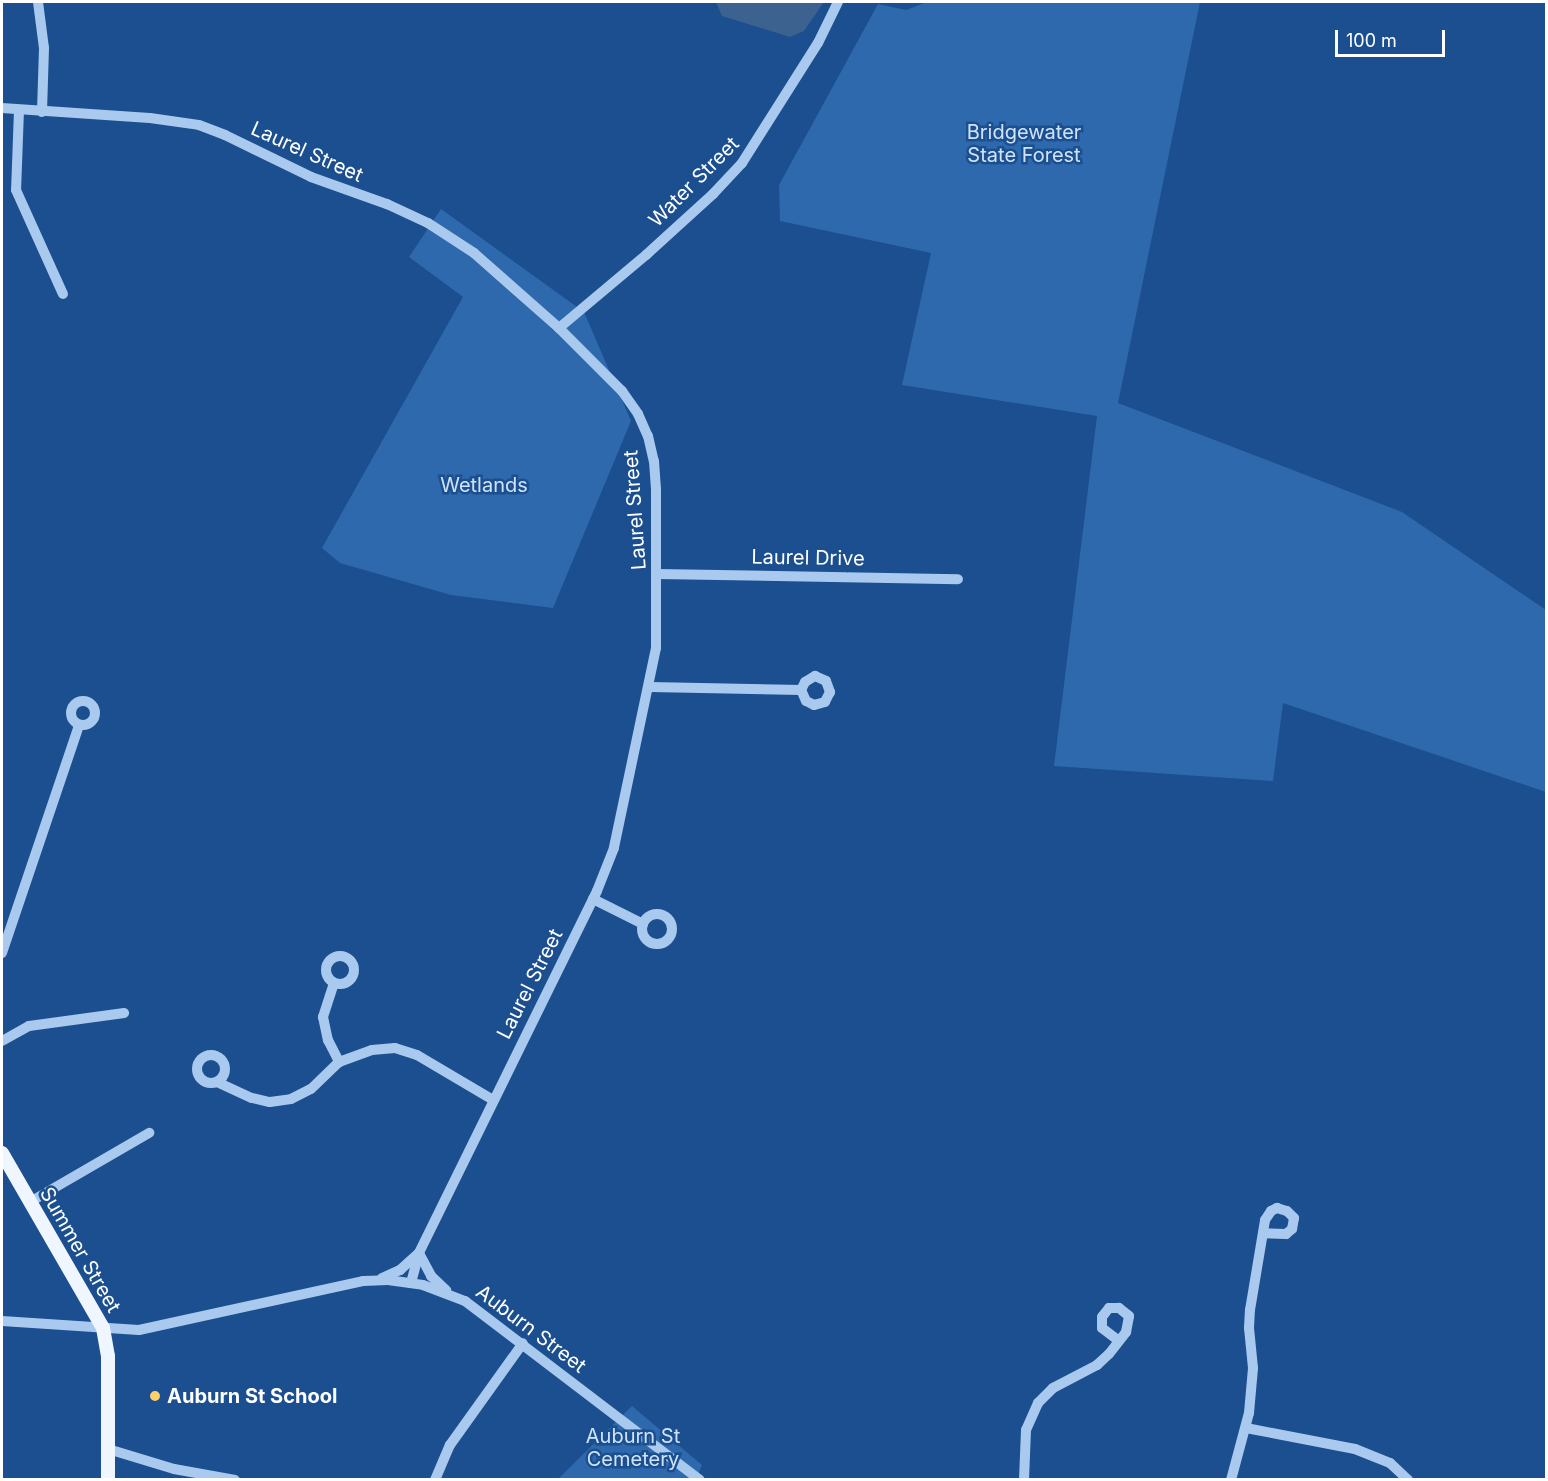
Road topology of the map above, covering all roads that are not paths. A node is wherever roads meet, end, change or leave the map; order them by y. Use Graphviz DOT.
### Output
graph roads {
  1 [pos="38,2"];
  2 [pos="838,2"];
  3 [pos="2,108"];
  4 [pos="19,111"];
  5 [pos="42,112"];
  6 [pos="63,294"];
  7 [pos="559,328"];
  8 [pos="657,574"];
  9 [pos="958,579"];
  10 [pos="650,687"];
  11 [pos="801,690"];
  12 [pos="79,725"];
  13 [pos="593,899"];
  14 [pos="643,924"];
  15 [pos="2,953"];
  16 [pos="334,983"];
  17 [pos="124,1013"];
  18 [pos="2,1041"];
  19 [pos="339,1062"];
  20 [pos="217,1082"];
  21 [pos="493,1100"];
  22 [pos="149,1133"];
  23 [pos="2,1153"];
  24 [pos="30,1202"];
  25 [pos="1263,1233"];
  26 [pos="419,1253"];
  27 [pos="377,1280"];
  28 [pos="411,1283"];
  29 [pos="456,1297"];
  30 [pos="2,1321"];
  31 [pos="103,1328"];
  32 [pos="1119,1341"];
  33 [pos="523,1343"];
  34 [pos="1246,1428"];
  35 [pos="108,1449"];
  36 [pos="108,1479"];
  37 [pos="235,1479"];
  38 [pos="435,1479"];
  39 [pos="700,1479"];
  40 [pos="1024,1479"];
  41 [pos="1231,1479"];
  42 [pos="1408,1479"];
  1 -- 5 [label="street"];
  2 -- 7 [label="street, Water Street"];
  3 -- 4 [label="street, Laurel Street"];
  4 -- 5 [label="street, Laurel Street"];
  4 -- 6 [label="street"];
  5 -- 7 [label="street, Laurel Street"];
  7 -- 8 [label="street, Laurel Street"];
  8 -- 9 [label="street, Laurel Drive"];
  8 -- 10 [label="street, Laurel Street"];
  10 -- 11 [label="street"];
  10 -- 13 [label="street, Laurel Street"];
  12 -- 15 [label="street"];
  13 -- 14 [label="street"];
  13 -- 21 [label="street, Laurel Street"];
  16 -- 19 [label="street"];
  17 -- 18 [label="street"];
  19 -- 20 [label="street"];
  19 -- 21 [label="street"];
  21 -- 26 [label="street, Laurel Street"];
  22 -- 24 [label="street"];
  23 -- 24 [label="main road, Summer Street"];
  24 -- 31 [label="main road, Summer Street"];
  25 -- 34 [label="street"];
  26 -- 27 [label="street, Laurel Street"];
  26 -- 28 [label="street, Laurel Street"];
  26 -- 29 [label="street"];
  27 -- 28 [label="street, Auburn Street"];
  27 -- 31 [label="street, Auburn Street"];
  28 -- 29 [label="street, Auburn Street"];
  29 -- 33 [label="street, Auburn Street"];
  30 -- 31 [label="street, Auburn Street"];
  31 -- 35 [label="main road, Summer Street"];
  32 -- 40 [label="street"];
  33 -- 38 [label="street"];
  33 -- 39 [label="street, Auburn Street"];
  34 -- 41 [label="street"];
  34 -- 42 [label="street"];
  35 -- 36 [label="main road, Summer Street"];
  35 -- 37 [label="street"];
}
